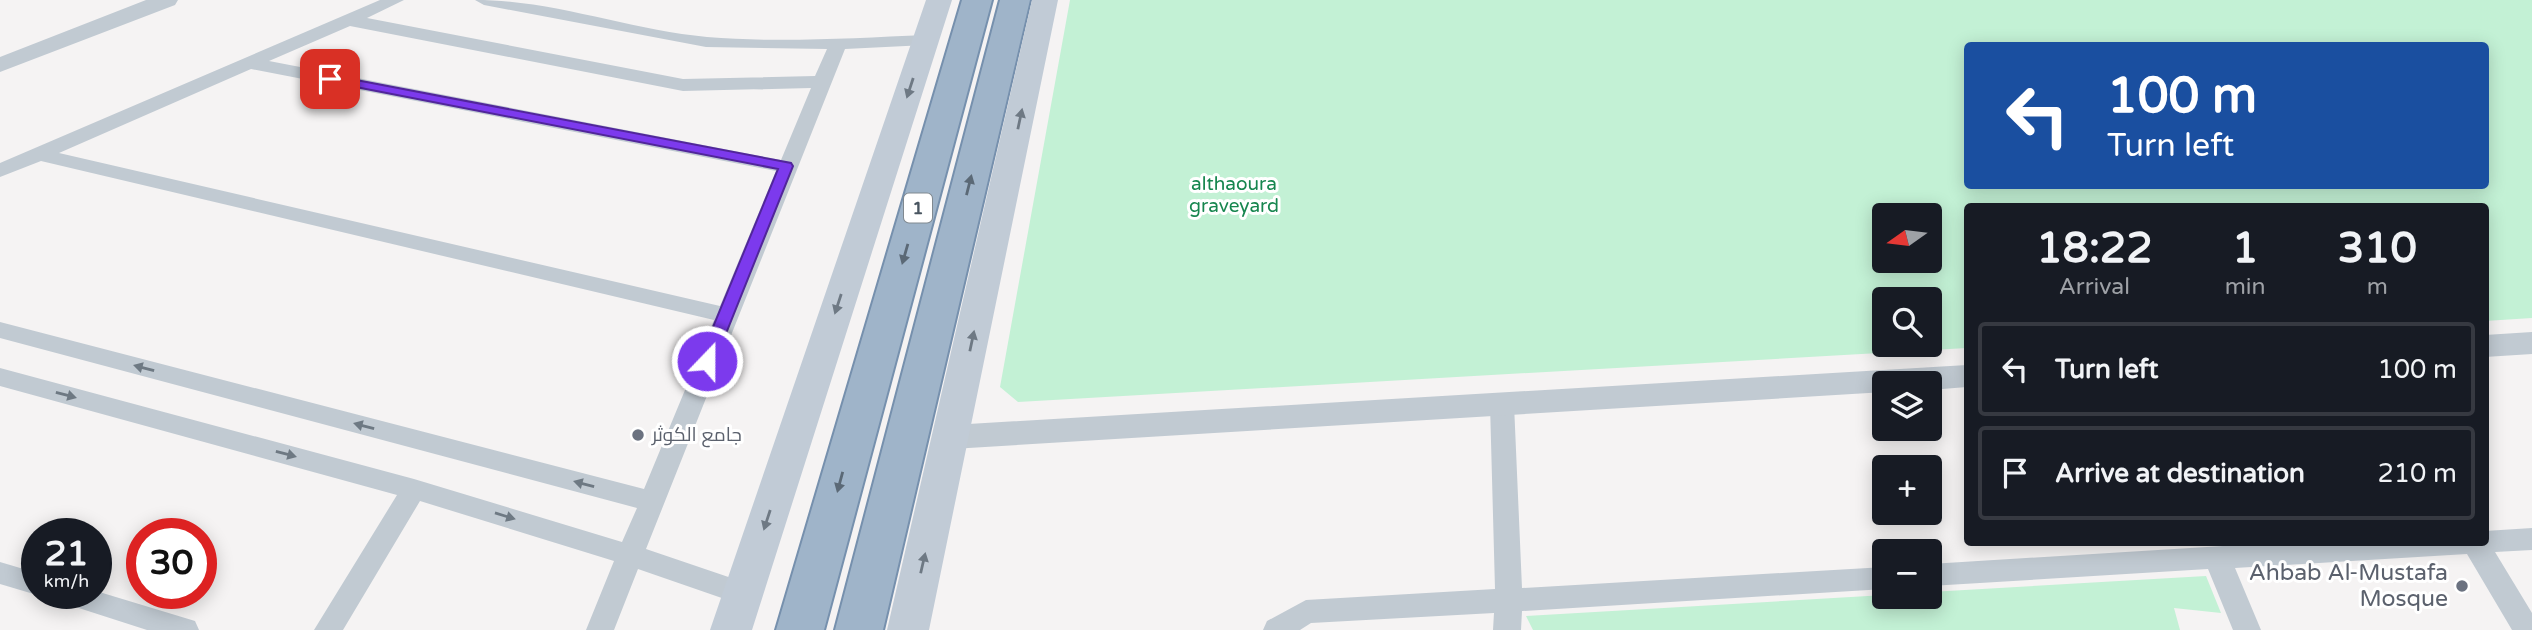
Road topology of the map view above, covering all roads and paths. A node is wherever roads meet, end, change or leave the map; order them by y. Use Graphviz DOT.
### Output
graph roads {
  1 [pos="132,0"];
  2 [pos="167,0"];
  3 [pos="395,0"];
  4 [pos="484,0"];
  5 [pos="939,0"];
  6 [pos="977,0"];
  7 [pos="1029,3"];
  8 [pos="348,20"];
  9 [pos="926,40"];
  10 [pos="838,44"];
  11 [pos="0,52"];
  12 [pos="249,63"];
  13 [pos="0,65"];
  14 [pos="820,82"];
  15 [pos="38,154"];
  16 [pos="786,166"];
  17 [pos="0,171"];
  18 [pos="726,315"];
  19 [pos="0,330"];
  20 [pos="2532,343"];
  21 [pos="2489,346"];
  22 [pos="1964,376"];
  23 [pos="0,377"];
  24 [pos="1502,404"];
  25 [pos="858,416"];
  26 [pos="912,417"];
  27 [pos="952,436"];
  28 [pos="414,489"];
  29 [pos="650,501"];
  30 [pos="2532,539"];
  31 [pos="2489,542"];
  32 [pos="2425,546"];
  33 [pos="2479,546"];
  34 [pos="629,553"];
  35 [pos="2217,558"];
  36 [pos="0,572"];
  37 [pos="1942,574"];
  38 [pos="21,579"];
  39 [pos="1872,579"];
  40 [pos="743,593"];
  41 [pos="1509,600"];
  42 [pos="112,607"];
  43 [pos="185,630"];
  44 [pos="328,630"];
  45 [pos="600,630"];
  46 [pos="731,630"];
  47 [pos="800,630"];
  48 [pos="859,630"];
  49 [pos="908,630"];
  50 [pos="1277,630"];
  51 [pos="1507,630"];
  52 [pos="2248,630"];
  53 [pos="2527,630"];
  1 -- 11 [label="street"];
  2 -- 13 [label="street"];
  3 -- 8 [label="street"];
  4 -- 10 [label="street"];
  5 -- 9 [label="main road"];
  6 -- 25 [label="highway, 1, one-way"];
  26 -- 7 [label="highway, 1, one-way"];
  27 -- 7 [label="main road, one-way"];
  8 -- 12 [label="street"];
  8 -- 14 [label="street"];
  9 -- 10 [label="street"];
  9 -- 40 [label="main road, one-way"];
  10 -- 14 [label="street"];
  12 -- 15 [label="street"];
  12 -- 16 [label="street"];
  14 -- 16 [label="street"];
  15 -- 17 [label="street"];
  15 -- 18 [label="street"];
  16 -- 18 [label="street"];
  18 -- 29 [label="street"];
  29 -- 19 [label="street, one-way"];
  20 -- 21 [label="street"];
  22 -- 24 [label="street"];
  23 -- 28 [label="street, one-way"];
  24 -- 27 [label="street"];
  24 -- 41 [label="street"];
  25 -- 26 [label="highway"];
  25 -- 47 [label="highway, 1, one-way"];
  26 -- 48 [label="highway, 1"];
  49 -- 27 [label="main road, one-way"];
  28 -- 34 [label="street, one-way"];
  28 -- 44 [label="street"];
  29 -- 34 [label="street"];
  30 -- 31 [label="street"];
  32 -- 35 [label="street"];
  33 -- 53 [label="street"];
  34 -- 40 [label="street"];
  34 -- 45 [label="street"];
  35 -- 37 [label="street"];
  35 -- 52 [label="street"];
  36 -- 38 [label="street"];
  39 -- 41 [label="street"];
  40 -- 46 [label="main road"];
  41 -- 50 [label="street"];
  41 -- 51 [label="street"];
  42 -- 43 [label="street"];
}
